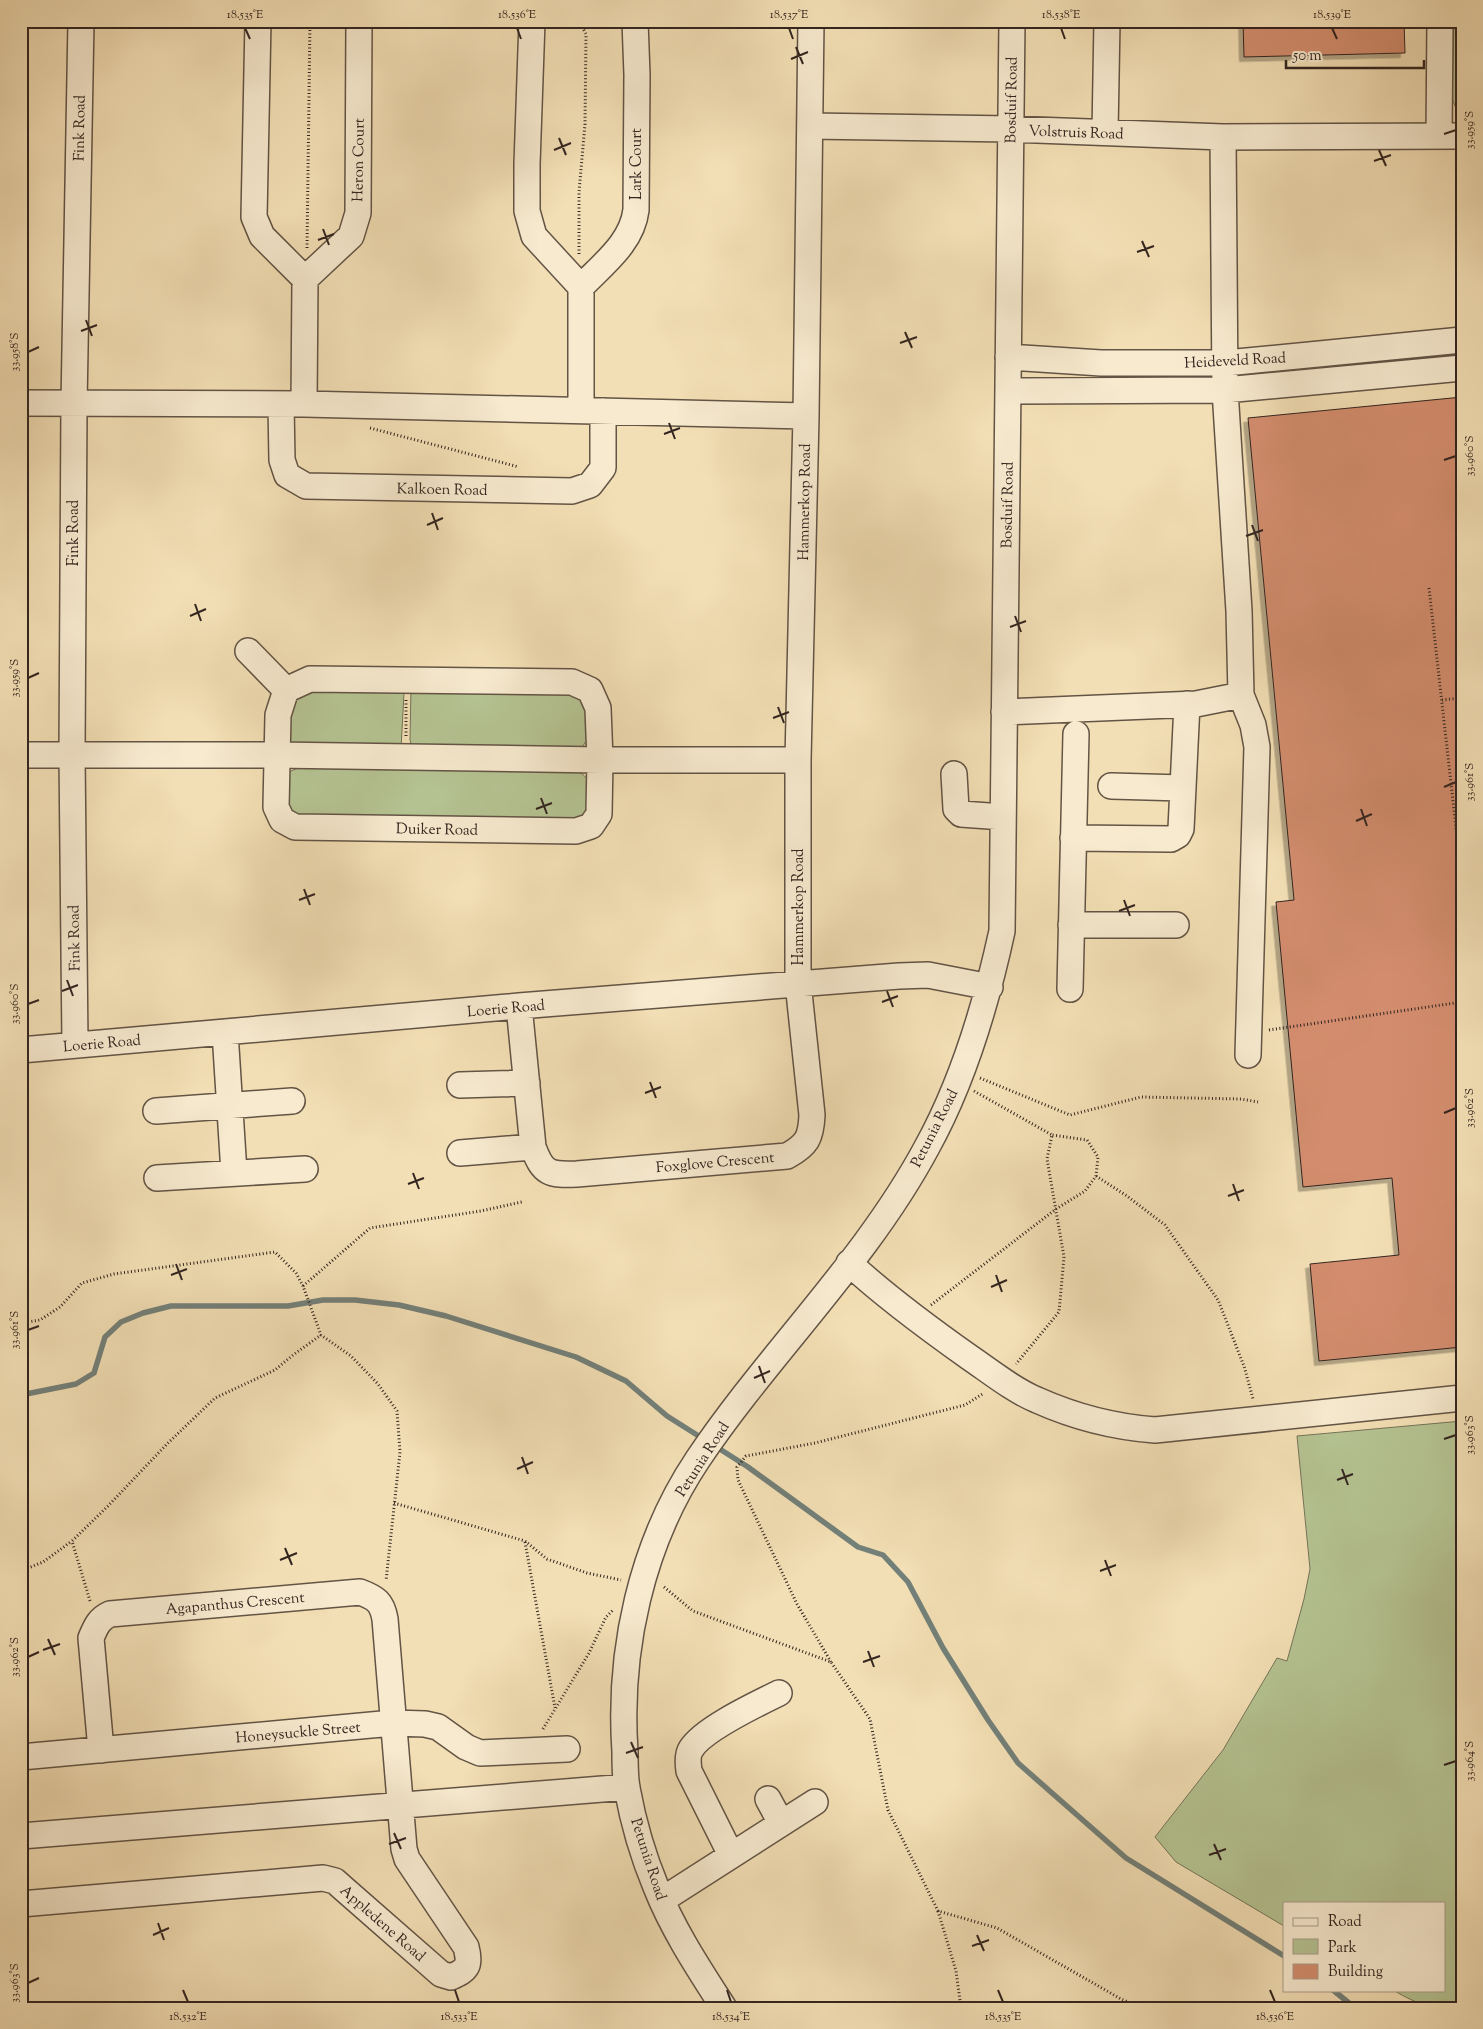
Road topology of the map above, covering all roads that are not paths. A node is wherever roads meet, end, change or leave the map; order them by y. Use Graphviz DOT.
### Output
graph roads {
  1 [pos="81,21"];
  2 [pos="258,21"];
  3 [pos="359,21"];
  4 [pos="532,21"];
  5 [pos="635,21"];
  6 [pos="810,21"];
  7 [pos="1012,21"];
  8 [pos="1107,21"];
  9 [pos="1440,21"];
  10 [pos="810,126"];
  11 [pos="1010,129"];
  12 [pos="1105,132"];
  13 [pos="1450,136"];
  14 [pos="1223,137"];
  15 [pos="305,278"];
  16 [pos="580,287"];
  17 [pos="1462,340"];
  18 [pos="1008,357"];
  19 [pos="1226,363"];
  20 [pos="1462,368"];
  21 [pos="1225,390"];
  22 [pos="1008,391"];
  23 [pos="21,403"];
  24 [pos="74,404"];
  25 [pos="292,405"];
  26 [pos="592,410"];
  27 [pos="806,416"];
  28 [pos="248,651"];
  29 [pos="286,690"];
  30 [pos="1241,695"];
  31 [pos="1187,704"];
  32 [pos="1004,712"];
  33 [pos="1076,734"];
  34 [pos="21,755"];
  35 [pos="72,755"];
  36 [pos="276,755"];
  37 [pos="600,760"];
  38 [pos="798,760"];
  39 [pos="954,774"];
  40 [pos="1110,786"];
  41 [pos="1183,788"];
  42 [pos="1003,817"];
  43 [pos="1073,838"];
  44 [pos="1072,925"];
  45 [pos="1176,925"];
  46 [pos="798,983"];
  47 [pos="990,987"];
  48 [pos="1070,989"];
  49 [pos="519,1006"];
  50 [pos="225,1032"];
  51 [pos="1249,1044"];
  52 [pos="75,1045"];
  53 [pos="21,1050"];
  54 [pos="527,1083"];
  55 [pos="460,1085"];
  56 [pos="292,1102"];
  57 [pos="230,1106"];
  58 [pos="156,1111"];
  59 [pos="533,1147"];
  60 [pos="460,1153"];
  61 [pos="305,1169"];
  62 [pos="234,1173"];
  63 [pos="157,1178"];
  64 [pos="849,1263"];
  65 [pos="1462,1398"];
  66 [pos="779,1693"];
  67 [pos="393,1723"];
  68 [pos="567,1748"];
  69 [pos="101,1750"];
  70 [pos="21,1757"];
  71 [pos="627,1787"];
  72 [pos="768,1799"];
  73 [pos="815,1802"];
  74 [pos="400,1804"];
  75 [pos="781,1823"];
  76 [pos="21,1836"];
  77 [pos="731,1855"];
  78 [pos="662,1900"];
  79 [pos="21,1904"];
  80 [pos="722,2007"];
  1 -- 24 [label="street, Fink Road"];
  2 -- 15 [label="street"];
  3 -- 15 [label="street, Heron Court"];
  4 -- 16 [label="street"];
  5 -- 16 [label="street, Lark Court"];
  6 -- 10 [label="street, Hammerkop Road"];
  7 -- 11 [label="street, Bosduif Road"];
  8 -- 12 [label="street"];
  9 -- 13 [label="street, Volstruis Road"];
  10 -- 11 [label="street, Volstruis Road"];
  10 -- 27 [label="street, Hammerkop Road"];
  11 -- 12 [label="street, Volstruis Road"];
  11 -- 18 [label="street, Bosduif Road"];
  12 -- 14 [label="street, Volstruis Road"];
  13 -- 14 [label="street, Volstruis Road"];
  14 -- 19 [label="street"];
  15 -- 25 [label="street"];
  16 -- 26 [label="street"];
  17 -- 19 [label="street, Heideveld Road"];
  18 -- 19 [label="street, Heideveld Road"];
  18 -- 22 [label="street, Bosduif Road"];
  19 -- 21 [label="street"];
  20 -- 21 [label="street, Heideveld Road"];
  21 -- 22 [label="street, Heideveld Road"];
  21 -- 30 [label="street"];
  22 -- 32 [label="street, Bosduif Road"];
  23 -- 24 [label="street"];
  24 -- 25 [label="street"];
  24 -- 35 [label="street, Fink Road"];
  25 -- 26 [label="street"];
  25 -- 26 [label="street, Kalkoen Road"];
  26 -- 27 [label="street"];
  27 -- 38 [label="street, Hammerkop Road"];
  28 -- 29 [label="street"];
  29 -- 36 [label="street, Duiker Road"];
  29 -- 37 [label="street, Duiker Road"];
  30 -- 31 [label="street"];
  30 -- 51 [label="street"];
  31 -- 32 [label="street"];
  31 -- 41 [label="street"];
  32 -- 42 [label="street, Bosduif Road"];
  33 -- 43 [label="street"];
  34 -- 35 [label="street"];
  35 -- 36 [label="street"];
  35 -- 52 [label="street, Fink Road"];
  36 -- 37 [label="street"];
  36 -- 37 [label="street, Duiker Road"];
  37 -- 38 [label="street"];
  38 -- 46 [label="street, Hammerkop Road"];
  39 -- 42 [label="street"];
  40 -- 41 [label="street"];
  41 -- 43 [label="street"];
  42 -- 47 [label="street, Bosduif Road"];
  43 -- 44 [label="street"];
  44 -- 45 [label="street"];
  44 -- 48 [label="street"];
  46 -- 47 [label="street, Loerie Road"];
  46 -- 49 [label="street, Loerie Road"];
  46 -- 59 [label="street, Foxglove Crescent"];
  47 -- 64 [label="street, Petunia Road"];
  49 -- 50 [label="street, Loerie Road"];
  49 -- 54 [label="street, Foxglove Crescent"];
  50 -- 52 [label="street, Loerie Road"];
  50 -- 57 [label="street"];
  52 -- 53 [label="street, Loerie Road"];
  54 -- 55 [label="street"];
  54 -- 59 [label="street, Foxglove Crescent"];
  56 -- 57 [label="street"];
  57 -- 58 [label="street"];
  57 -- 62 [label="street"];
  59 -- 60 [label="street"];
  61 -- 62 [label="street"];
  62 -- 63 [label="street"];
  64 -- 65 [label="street"];
  64 -- 71 [label="street, Petunia Road"];
  66 -- 77 [label="street"];
  67 -- 68 [label="street, Honeysuckle Street"];
  67 -- 69 [label="street, Honeysuckle Street"];
  67 -- 69 [label="street, Agapanthus Crescent"];
  67 -- 74 [label="street"];
  69 -- 70 [label="street, Honeysuckle Street"];
  71 -- 74 [label="street"];
  71 -- 78 [label="street, Petunia Road"];
  72 -- 75 [label="street"];
  73 -- 75 [label="street"];
  74 -- 76 [label="street"];
  74 -- 79 [label="street, Appledene Road"];
  75 -- 77 [label="street"];
  77 -- 78 [label="street"];
  78 -- 80 [label="street, Petunia Road"];
}
